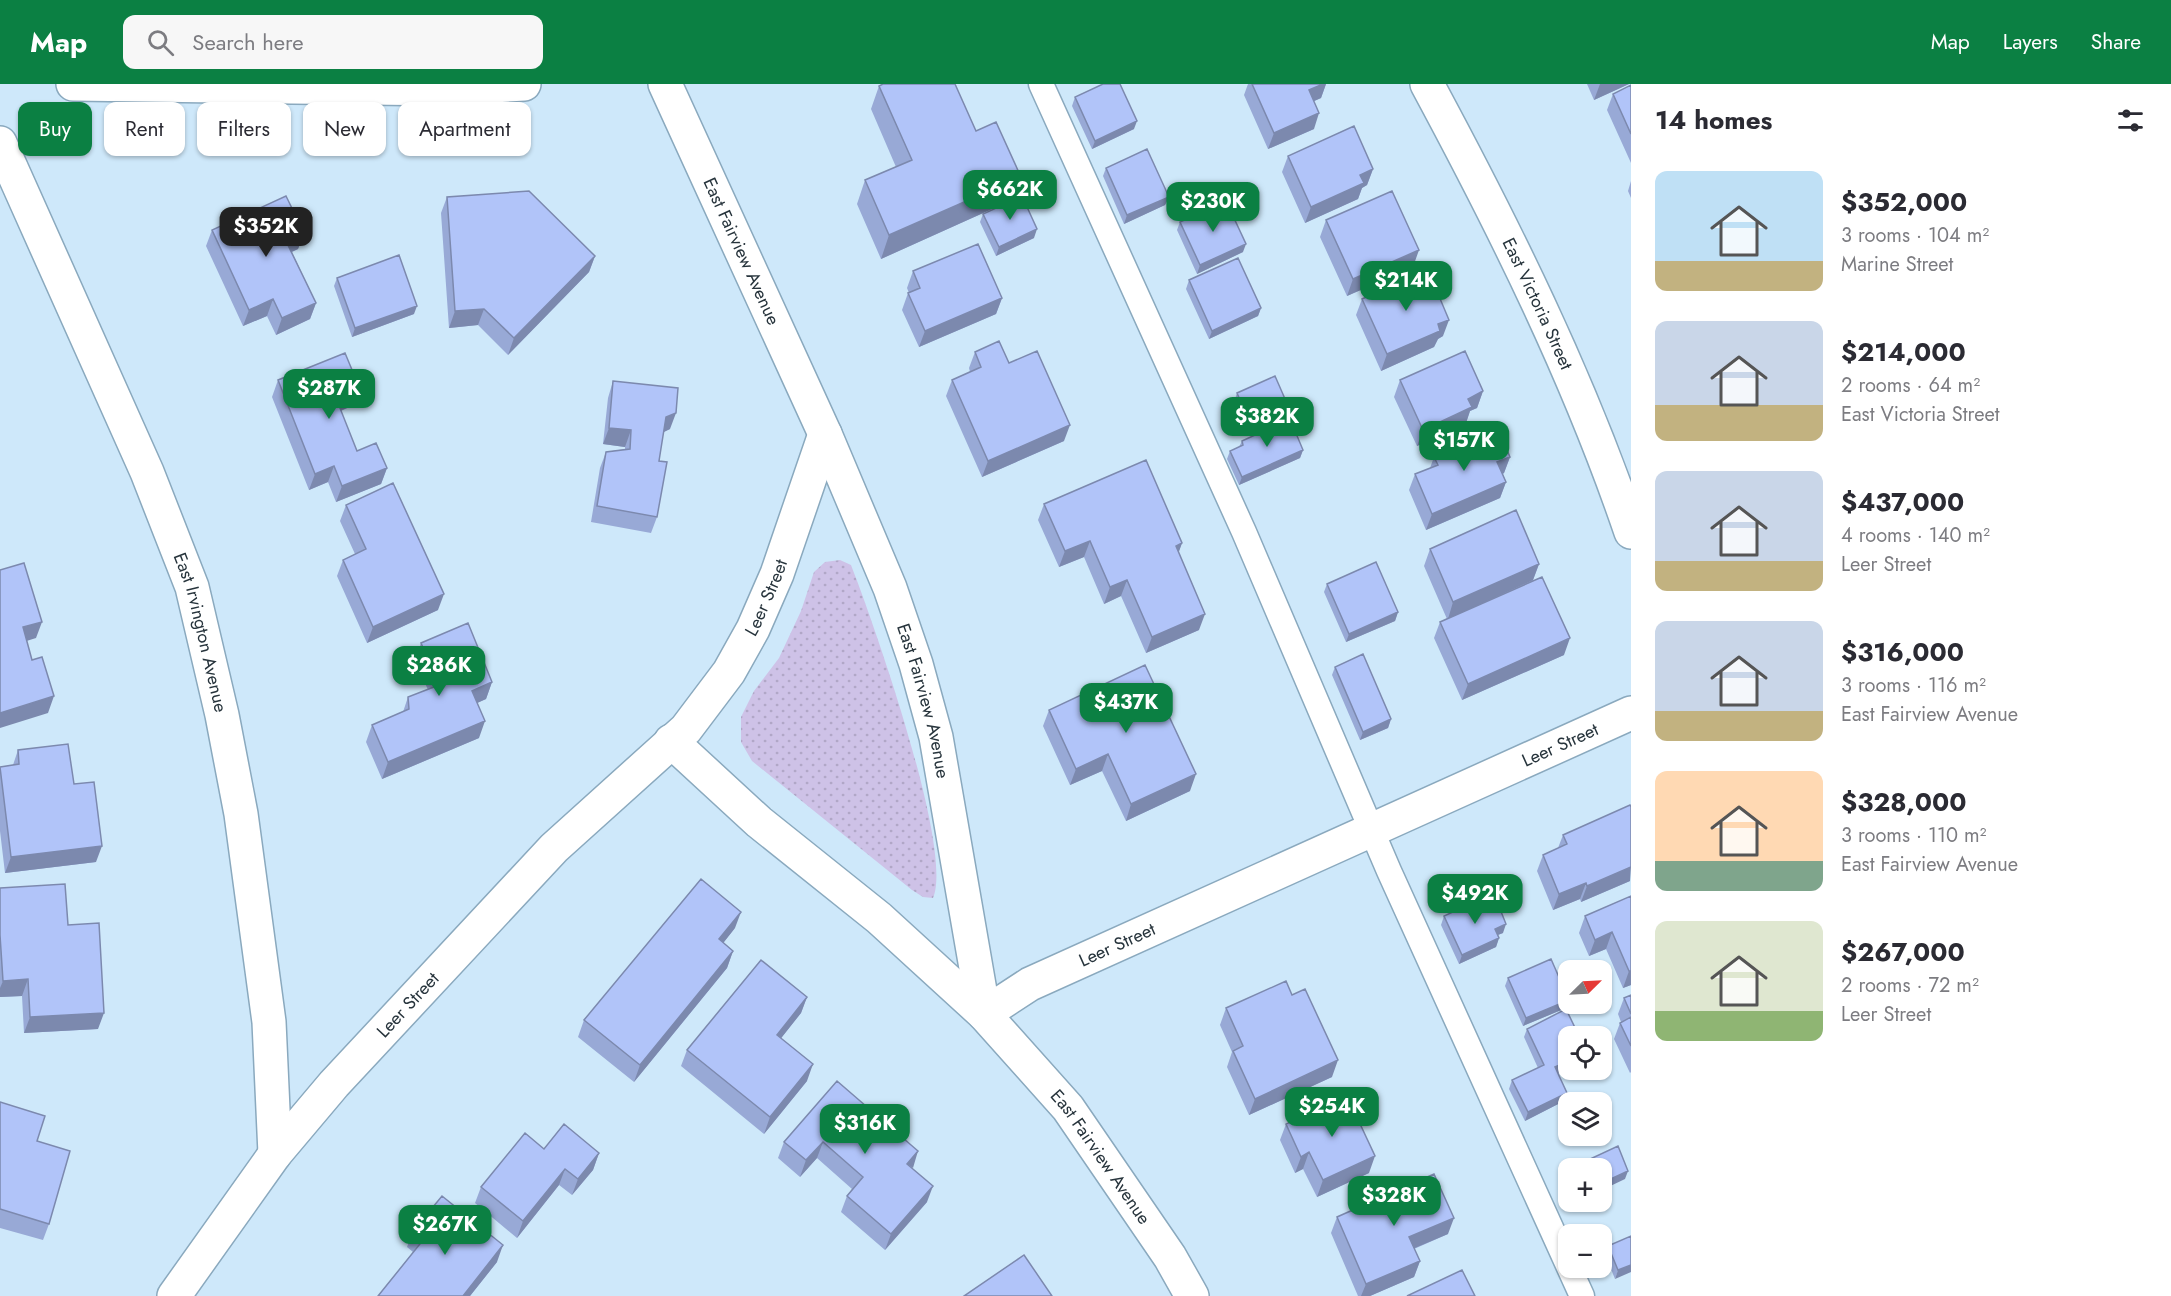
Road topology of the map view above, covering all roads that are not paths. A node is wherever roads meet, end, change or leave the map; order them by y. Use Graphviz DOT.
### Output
graph roads {
  1 [pos="73,84"];
  2 [pos="524,84"];
  3 [pos="665,84"];
  4 [pos="1041,84"];
  5 [pos="1427,84"];
  6 [pos="0,143"];
  7 [pos="825,434"];
  8 [pos="1631,532"];
  9 [pos="1631,713"];
  10 [pos="672,741"];
  11 [pos="1371,829"];
  12 [pos="984,1014"];
  13 [pos="275,1155"];
  14 [pos="174,1296"];
  15 [pos="1192,1296"];
  16 [pos="1582,1296"];
  1 -- 2 [label="street"];
  3 -- 7 [label="street, East Fairview Avenue"];
  4 -- 11 [label="lane"];
  5 -- 8 [label="street, East Victoria Street"];
  6 -- 13 [label="street, East Irvington Avenue"];
  7 -- 10 [label="street, Leer Street"];
  7 -- 12 [label="street, East Fairview Avenue"];
  9 -- 11 [label="street, Leer Street"];
  10 -- 12 [label="street"];
  10 -- 13 [label="street, Leer Street"];
  11 -- 12 [label="street, Leer Street"];
  11 -- 16 [label="lane"];
  12 -- 15 [label="street, East Fairview Avenue"];
  13 -- 14 [label="street, Leer Street"];
}
